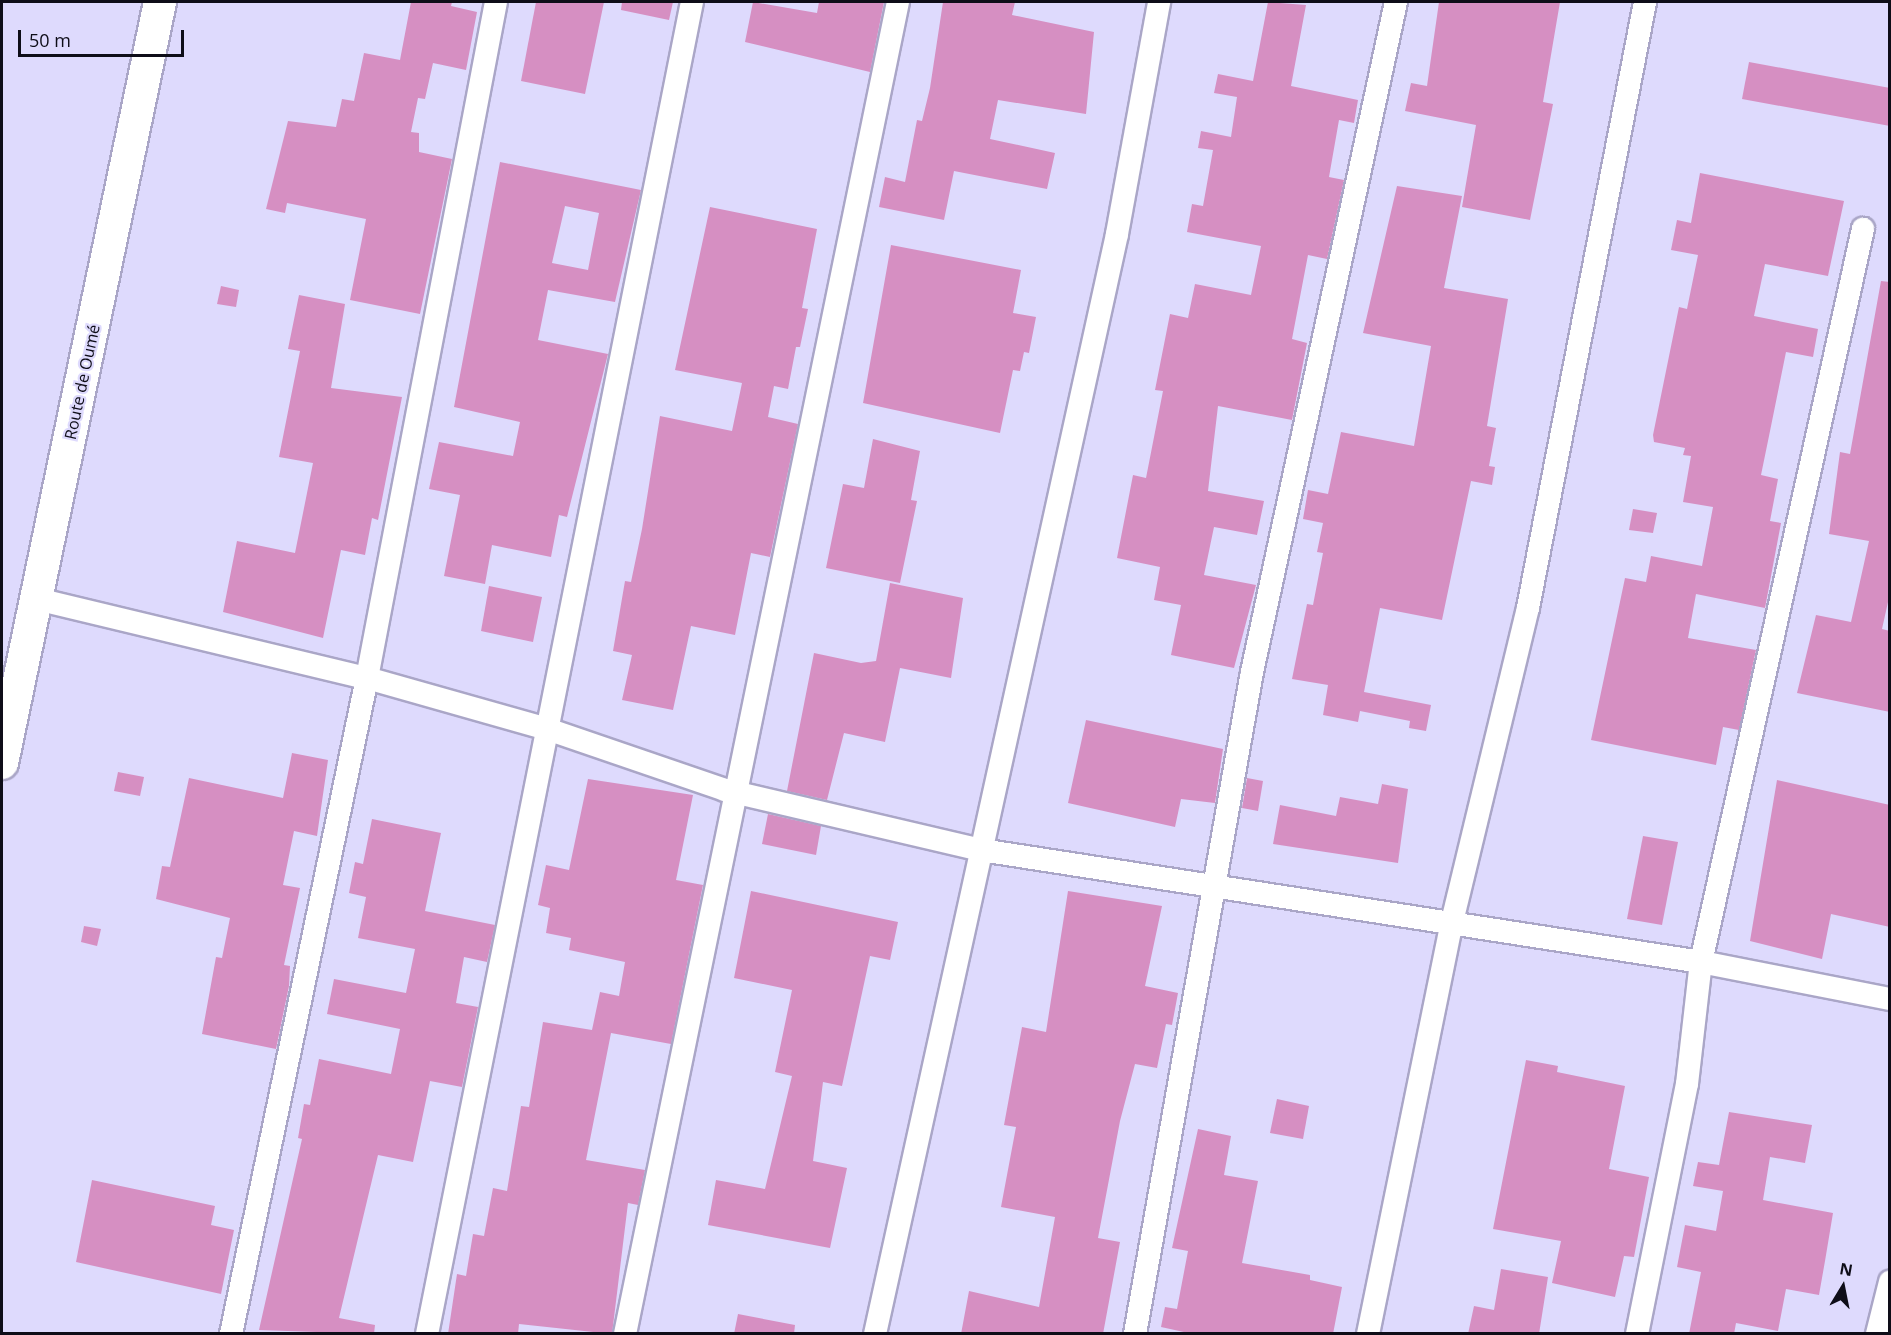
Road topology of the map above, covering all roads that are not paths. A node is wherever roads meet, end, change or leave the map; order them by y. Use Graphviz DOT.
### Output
graph roads {
  1 [pos="160,2"];
  2 [pos="496,2"];
  3 [pos="692,2"];
  4 [pos="898,2"];
  5 [pos="1159,2"];
  6 [pos="1396,2"];
  7 [pos="1646,2"];
  8 [pos="1863,229"];
  9 [pos="37,599"];
  10 [pos="367,678"];
  11 [pos="547,729"];
  12 [pos="2,763"];
  13 [pos="733,792"];
  14 [pos="981,850"];
  15 [pos="1214,889"];
  16 [pos="1451,926"];
  17 [pos="1701,962"];
  18 [pos="1890,999"];
  19 [pos="1890,1282"];
  20 [pos="231,1334"];
  21 [pos="427,1334"];
  22 [pos="626,1334"];
  23 [pos="875,1334"];
  24 [pos="1135,1334"];
  25 [pos="1368,1334"];
  26 [pos="1637,1334"];
  27 [pos="1877,1334"];
  1 -- 9 [label="street, Route de Oumé"];
  2 -- 10 [label="street"];
  3 -- 11 [label="street"];
  4 -- 13 [label="street"];
  5 -- 14 [label="street"];
  6 -- 15 [label="street"];
  7 -- 16 [label="street"];
  8 -- 17 [label="street"];
  9 -- 10 [label="street"];
  9 -- 12 [label="street, Route de Oumé"];
  10 -- 11 [label="street"];
  10 -- 20 [label="street"];
  11 -- 13 [label="street"];
  11 -- 21 [label="street"];
  13 -- 14 [label="street"];
  13 -- 22 [label="street"];
  14 -- 15 [label="street"];
  14 -- 23 [label="street"];
  15 -- 16 [label="street"];
  15 -- 24 [label="street"];
  16 -- 17 [label="street"];
  16 -- 25 [label="street"];
  17 -- 18 [label="street"];
  17 -- 26 [label="street"];
  19 -- 27 [label="street"];
}
